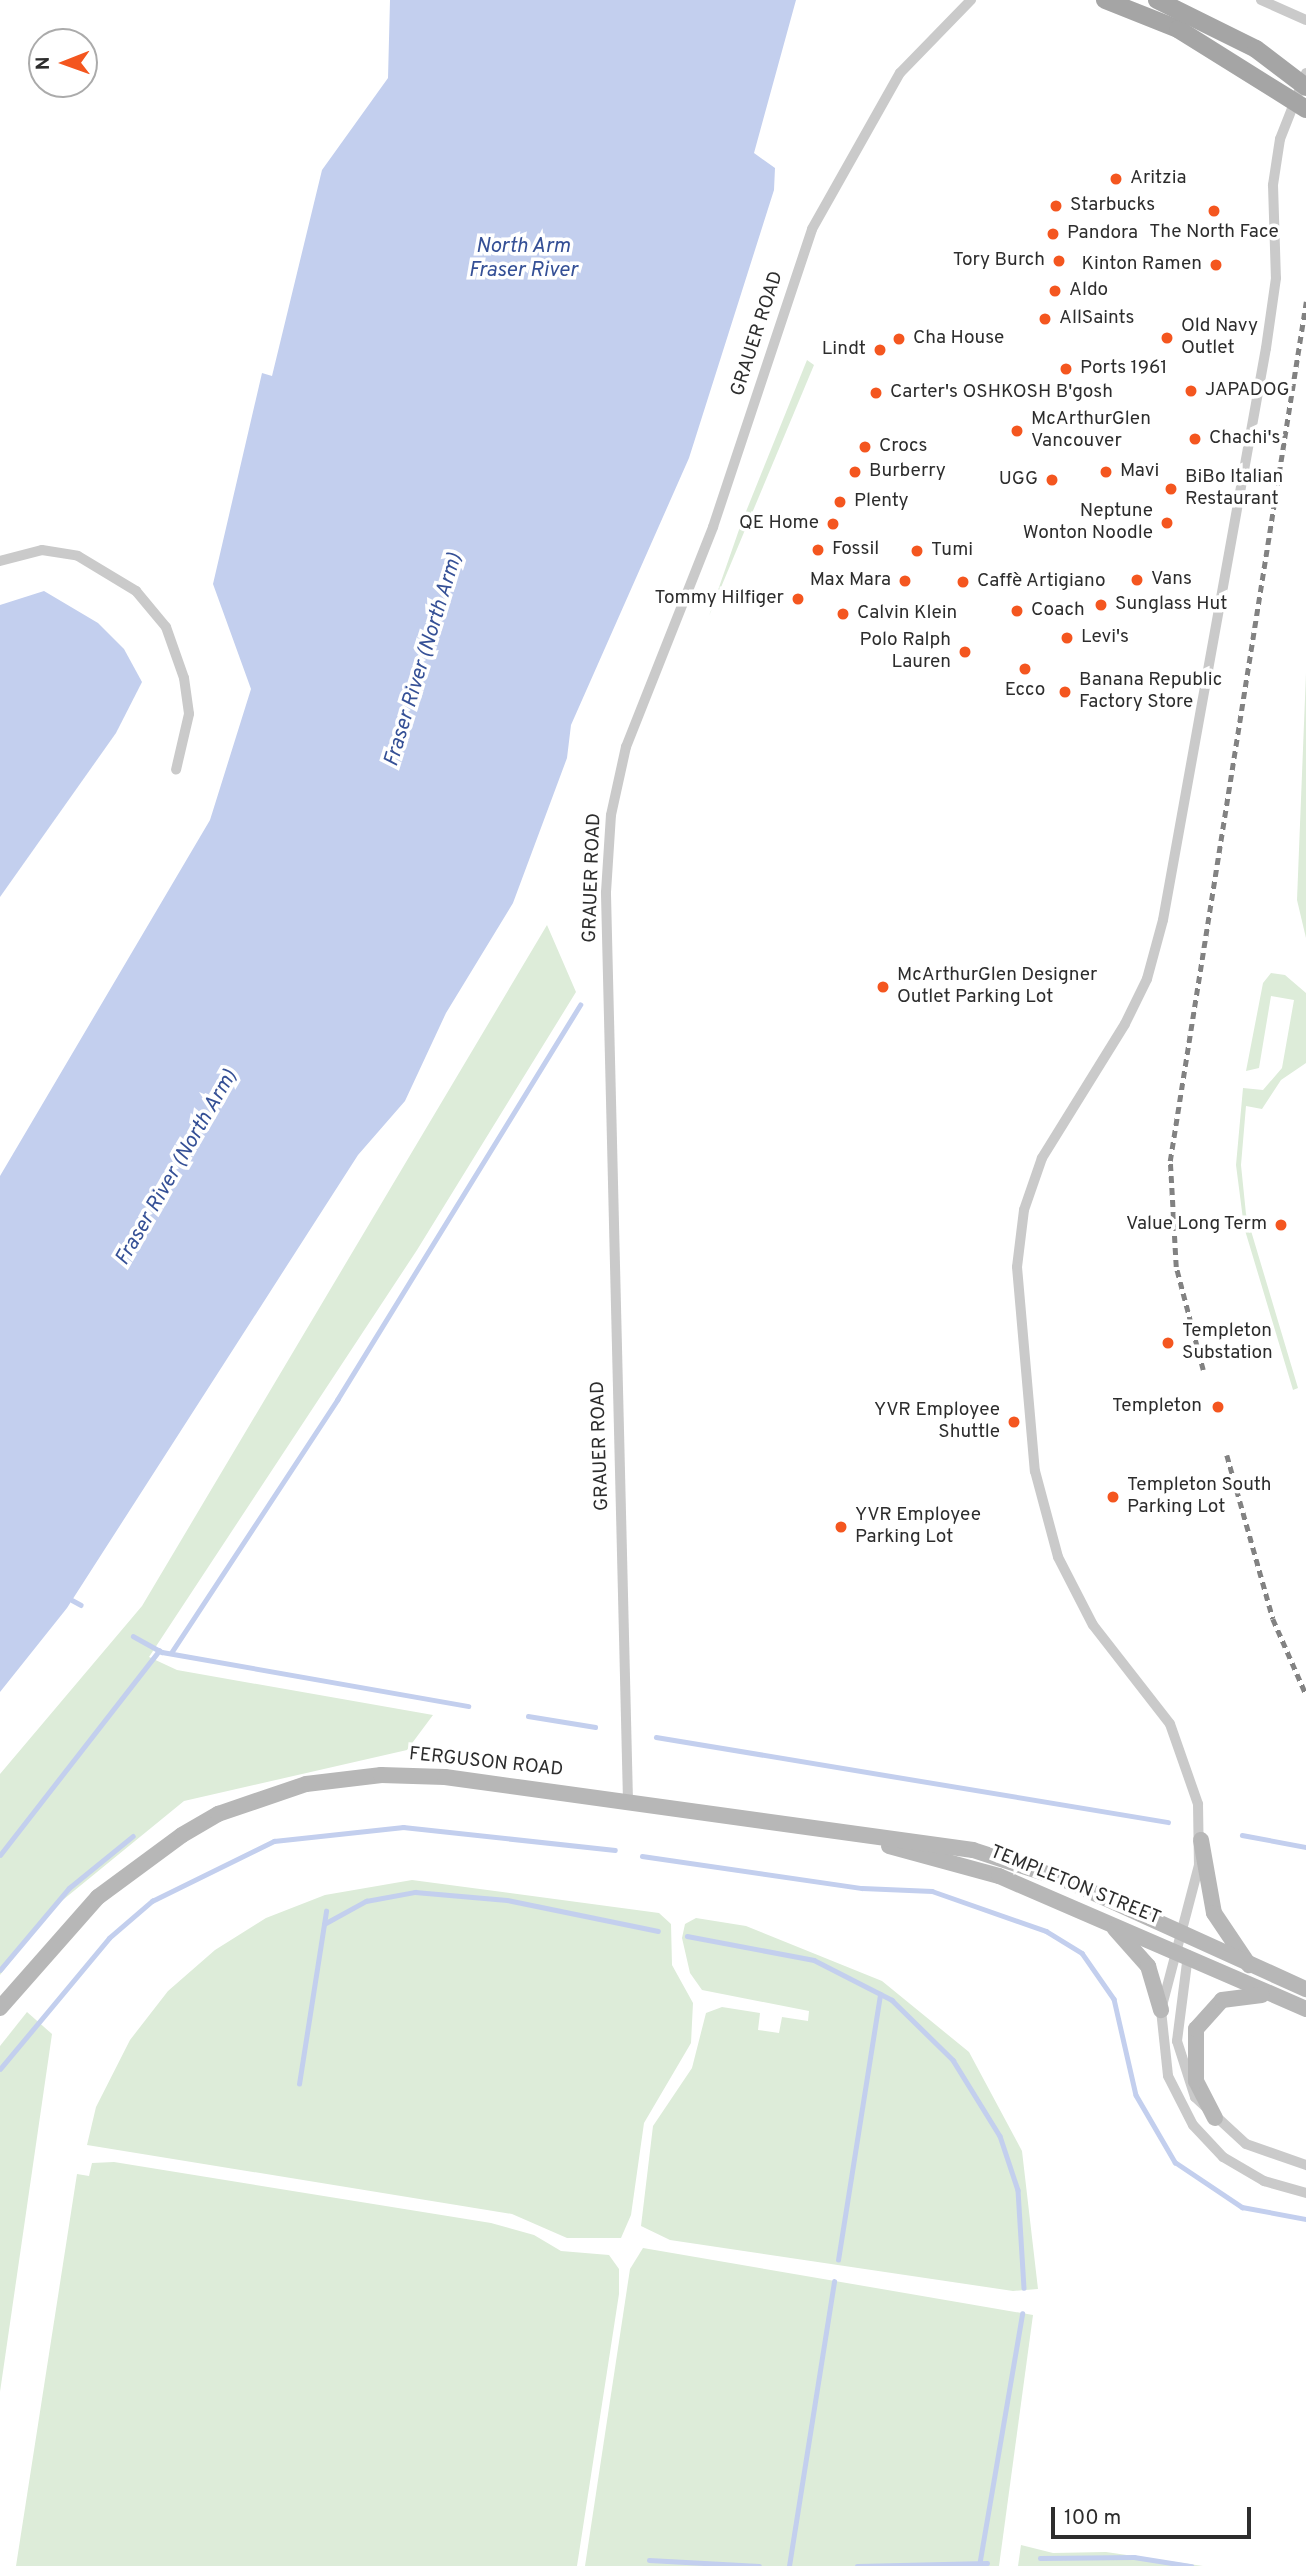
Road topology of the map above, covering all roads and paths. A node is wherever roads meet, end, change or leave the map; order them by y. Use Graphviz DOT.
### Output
graph roads {
  1 [pos="971,0"];
  2 [pos="1105,0"];
  3 [pos="1157,0"];
  4 [pos="1261,0"];
  5 [pos="1306,20"];
  6 [pos="1306,72"];
  7 [pos="1306,87"];
  8 [pos="1306,109"];
  9 [pos="0,561"];
  10 [pos="176,770"];
  11 [pos="628,1801"];
  12 [pos="818,1830"];
  13 [pos="1200,1840"];
  14 [pos="1080,1908"];
  15 [pos="1183,1936"];
  16 [pos="1174,1951"];
  17 [pos="1189,1958"];
  18 [pos="1249,1965"];
  19 [pos="1306,1989"];
  20 [pos="1274,1996"];
  21 [pos="0,2008"];
  22 [pos="1306,2009"];
  23 [pos="1161,2011"];
  24 [pos="1215,2119"];
  25 [pos="1306,2165"];
  26 [pos="1306,2193"];
  1 -- 11 [label="street, GRAUER ROAD"];
  2 -- 8 [label="main road"];
  3 -- 7 [label="main road"];
  4 -- 5 [label="street"];
  6 -- 13 [label="street"];
  9 -- 10 [label="street"];
  11 -- 12 [label="street, TEMPLETON STREET"];
  11 -- 21 [label="street, FERGUSON ROAD"];
  12 -- 14 [label="street, TEMPLETON STREET"];
  12 -- 15 [label="street, TEMPLETON STREET"];
  13 -- 15 [label="street"];
  13 -- 18 [label="street"];
  14 -- 16 [label="street, TEMPLETON STREET"];
  14 -- 23 [label="street"];
  15 -- 16 [label="street"];
  15 -- 17 [label="street"];
  15 -- 18 [label="street, TEMPLETON STREET"];
  16 -- 17 [label="street, TEMPLETON STREET"];
  16 -- 23 [label="street"];
  17 -- 20 [label="street, TEMPLETON STREET"];
  17 -- 24 [label="street"];
  18 -- 19 [label="street, TEMPLETON STREET"];
  20 -- 22 [label="street, TEMPLETON STREET"];
  20 -- 24 [label="street"];
  23 -- 26 [label="street"];
  24 -- 25 [label="street"];
}
